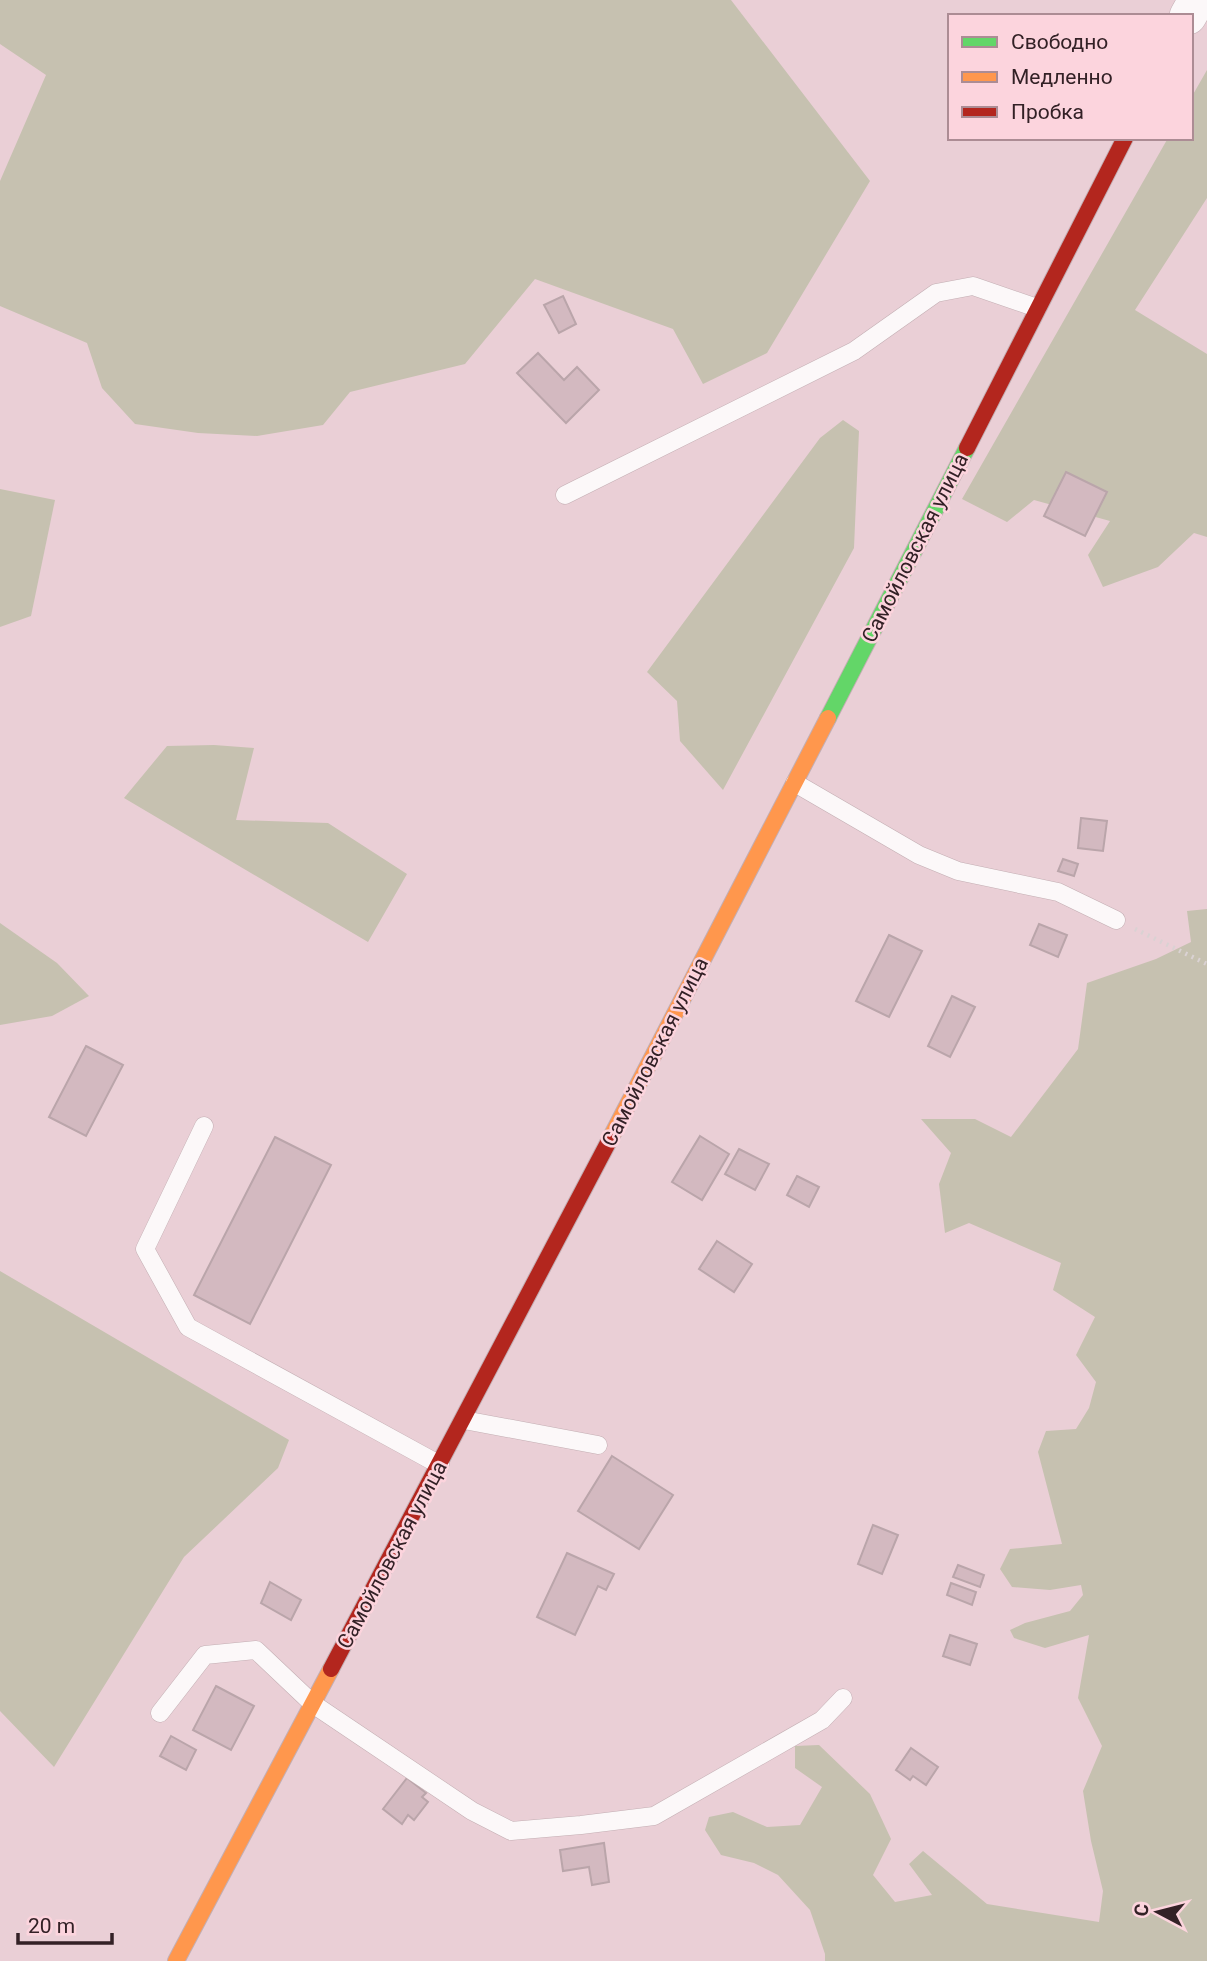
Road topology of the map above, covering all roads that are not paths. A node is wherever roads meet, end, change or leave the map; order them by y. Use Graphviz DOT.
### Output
graph roads {
  1 [pos="1124,140"];
  2 [pos="1037,308"];
  3 [pos="565,495"];
  4 [pos="795,783"];
  5 [pos="1116,920"];
  6 [pos="204,1126"];
  7 [pos="464,1420"];
  8 [pos="598,1445"];
  9 [pos="440,1465"];
  10 [pos="843,1698"];
  11 [pos="313,1704"];
  12 [pos="160,1713"];
  13 [pos="176,1961"];
  1 -- 2 [label="street, Самойловская улица"];
  2 -- 3 [label="lane"];
  2 -- 4 [label="street, Самойловская улица"];
  4 -- 5 [label="lane"];
  4 -- 7 [label="street, Самойловская улица"];
  6 -- 9 [label="lane"];
  7 -- 8 [label="lane"];
  7 -- 9 [label="street, Самойловская улица"];
  9 -- 11 [label="street, Самойловская улица"];
  10 -- 11 [label="lane"];
  11 -- 12 [label="lane"];
  11 -- 13 [label="street, Самойловская улица"];
}
